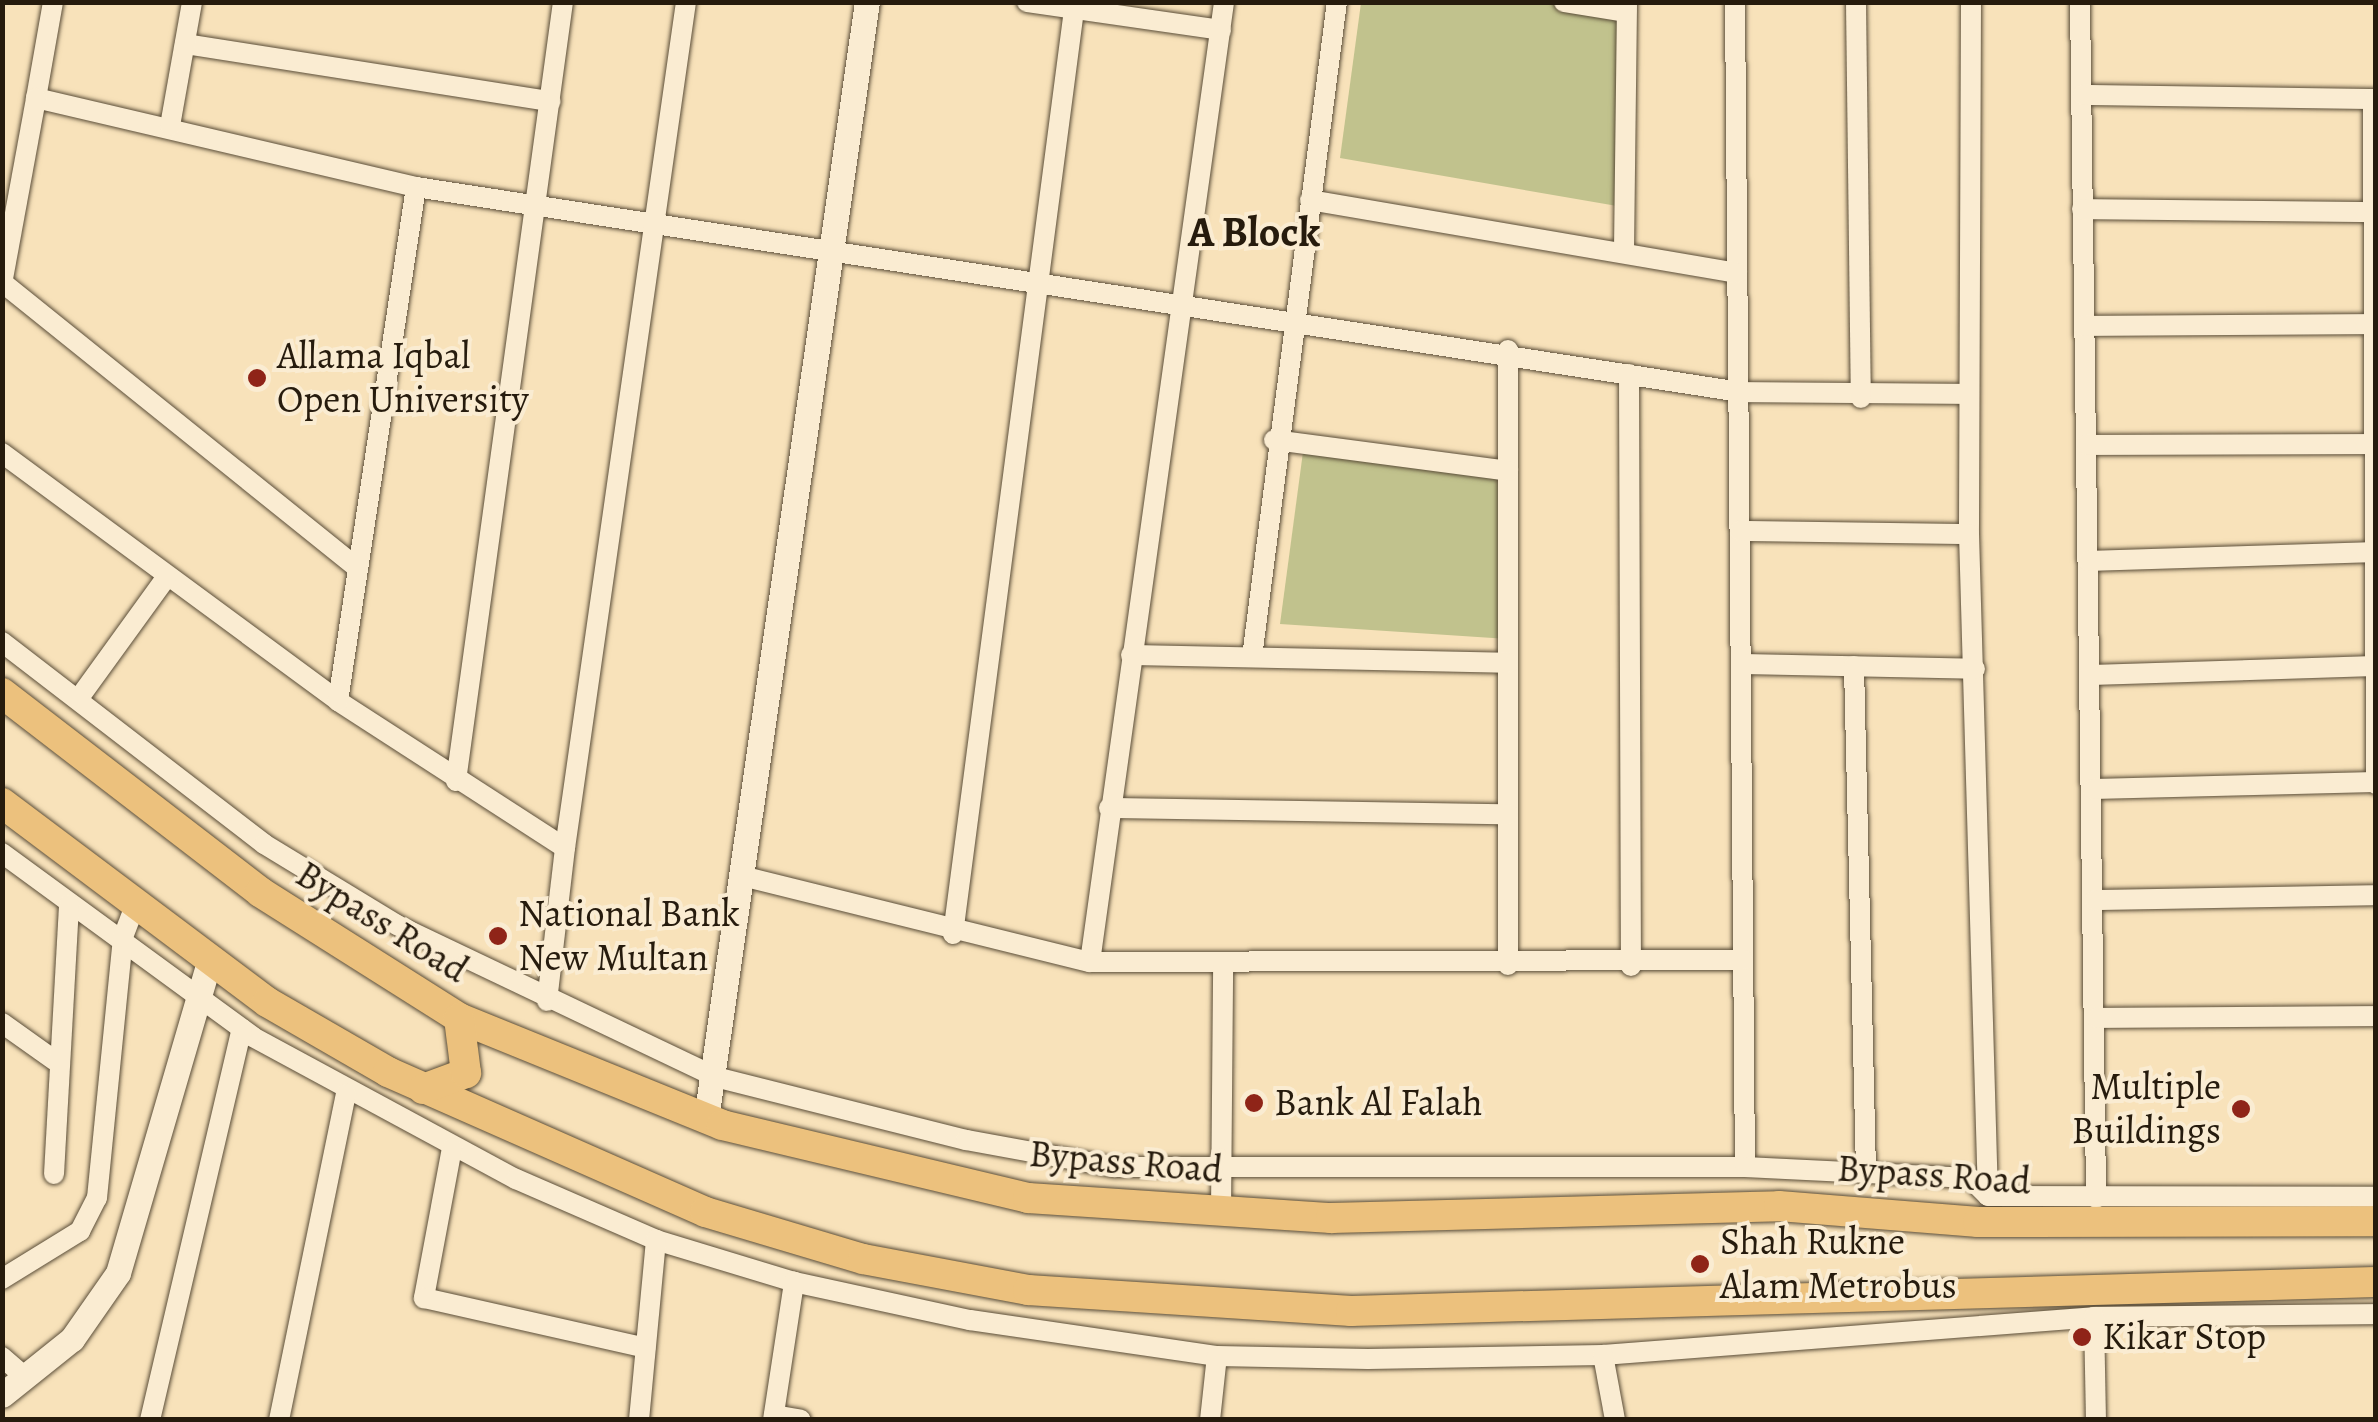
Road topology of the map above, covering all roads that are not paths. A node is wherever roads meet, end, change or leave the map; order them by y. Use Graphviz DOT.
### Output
graph roads {
  1 [pos="53,2"];
  2 [pos="192,2"];
  3 [pos="563,2"];
  4 [pos="686,2"];
  5 [pos="867,2"];
  6 [pos="1027,2"];
  7 [pos="1224,2"];
  8 [pos="1337,2"];
  9 [pos="1564,2"];
  10 [pos="1735,2"];
  11 [pos="1856,2"];
  12 [pos="1970,2"];
  13 [pos="2080,2"];
  14 [pos="1627,7"];
  15 [pos="1074,10"];
  16 [pos="1220,30"];
  17 [pos="185,44"];
  18 [pos="2083,95"];
  19 [pos="36,98"];
  20 [pos="2374,99"];
  21 [pos="551,101"];
  22 [pos="170,126"];
  23 [pos="416,188"];
  24 [pos="1310,200"];
  25 [pos="538,208"];
  26 [pos="2082,209"];
  27 [pos="2374,212"];
  28 [pos="654,225"];
  29 [pos="835,250"];
  30 [pos="1624,250"];
  31 [pos="1736,272"];
  32 [pos="3,283"];
  33 [pos="1032,285"];
  34 [pos="1179,310"];
  35 [pos="1293,318"];
  36 [pos="2374,324"];
  37 [pos="2084,326"];
  38 [pos="1508,350"];
  39 [pos="1629,374"];
  40 [pos="1740,392"];
  41 [pos="1968,394"];
  42 [pos="1861,398"];
  43 [pos="1274,440"];
  44 [pos="2374,444"];
  45 [pos="2087,445"];
  46 [pos="2,452"];
  47 [pos="1508,471"];
  48 [pos="1740,530"];
  49 [pos="1969,534"];
  50 [pos="2375,552"];
  51 [pos="2089,560"];
  52 [pos="356,568"];
  53 [pos="166,578"];
  54 [pos="2,642"];
  55 [pos="1131,655"];
  56 [pos="1252,656"];
  57 [pos="1508,664"];
  58 [pos="1743,664"];
  59 [pos="1854,666"];
  60 [pos="2375,666"];
  61 [pos="1976,668"];
  62 [pos="2091,675"];
  63 [pos="2,693"];
  64 [pos="79,698"];
  65 [pos="338,701"];
  66 [pos="456,781"];
  67 [pos="2376,783"];
  68 [pos="2093,789"];
  69 [pos="2,803"];
  70 [pos="1109,808"];
  71 [pos="1508,814"];
  72 [pos="565,848"];
  73 [pos="2,853"];
  74 [pos="746,877"];
  75 [pos="2376,895"];
  76 [pos="2095,900"];
  77 [pos="69,904"];
  78 [pos="135,904"];
  79 [pos="953,934"];
  80 [pos="123,936"];
  81 [pos="210,959"];
  82 [pos="1743,960"];
  83 [pos="1090,962"];
  84 [pos="1508,965"];
  85 [pos="1223,966"];
  86 [pos="1631,966"];
  87 [pos="197,998"];
  88 [pos="547,1001"];
  89 [pos="2376,1016"];
  90 [pos="459,1018"];
  91 [pos="2097,1018"];
  92 [pos="2,1023"];
  93 [pos="242,1029"];
  94 [pos="526,1051"];
  95 [pos="54,1060"];
  96 [pos="715,1077"];
  97 [pos="423,1090"];
  98 [pos="346,1094"];
  99 [pos="706,1120"];
  100 [pos="489,1122"];
  101 [pos="452,1148"];
  102 [pos="1745,1167"];
  103 [pos="1866,1170"];
  104 [pos="1222,1171"];
  105 [pos="54,1174"];
  106 [pos="1988,1196"];
  107 [pos="2376,1197"];
  108 [pos="2096,1198"];
  109 [pos="1221,1211"];
  110 [pos="2376,1222"];
  111 [pos="656,1240"];
  112 [pos="2,1279"];
  113 [pos="794,1282"];
  114 [pos="2376,1282"];
  115 [pos="2376,1314"];
  116 [pos="2094,1317"];
  117 [pos="645,1348"];
  118 [pos="1603,1355"];
  119 [pos="1217,1356"];
  120 [pos="2,1357"];
  121 [pos="24,1376"];
  122 [pos="2,1395"];
  123 [pos="774,1417"];
  124 [pos="150,1420"];
  125 [pos="279,1420"];
  126 [pos="638,1420"];
  127 [pos="801,1420"];
  128 [pos="1210,1420"];
  129 [pos="1616,1420"];
  130 [pos="2096,1420"];
  1 -- 19 [label="street"];
  2 -- 17 [label="street"];
  3 -- 21 [label="street"];
  4 -- 28 [label="street"];
  5 -- 29 [label="street"];
  6 -- 15 [label="street"];
  7 -- 16 [label="street"];
  8 -- 24 [label="street"];
  9 -- 14 [label="street"];
  10 -- 31 [label="street"];
  11 -- 42 [label="street"];
  12 -- 41 [label="street"];
  13 -- 18 [label="street"];
  14 -- 30 [label="street"];
  15 -- 16 [label="street"];
  15 -- 33 [label="street"];
  16 -- 34 [label="street"];
  17 -- 21 [label="street"];
  17 -- 22 [label="street"];
  18 -- 20 [label="street"];
  18 -- 26 [label="street"];
  19 -- 22 [label="street"];
  19 -- 32 [label="street"];
  20 -- 27 [label="street"];
  21 -- 25 [label="street"];
  22 -- 23 [label="street"];
  23 -- 25 [label="street"];
  23 -- 52 [label="street"];
  24 -- 30 [label="street"];
  24 -- 35 [label="street"];
  25 -- 28 [label="street"];
  25 -- 66 [label="street"];
  26 -- 27 [label="street"];
  26 -- 37 [label="street"];
  27 -- 36 [label="street"];
  28 -- 29 [label="street"];
  28 -- 72 [label="street"];
  29 -- 33 [label="street"];
  29 -- 74 [label="street"];
  30 -- 31 [label="street"];
  31 -- 40 [label="street"];
  32 -- 52 [label="street"];
  33 -- 34 [label="street"];
  33 -- 79 [label="street"];
  34 -- 35 [label="street"];
  34 -- 55 [label="street"];
  35 -- 38 [label="street"];
  35 -- 43 [label="street"];
  36 -- 37 [label="street"];
  36 -- 44 [label="street"];
  37 -- 45 [label="street"];
  38 -- 39 [label="street"];
  38 -- 47 [label="street"];
  39 -- 40 [label="street"];
  39 -- 86 [label="street"];
  40 -- 42 [label="street"];
  40 -- 48 [label="street"];
  41 -- 42 [label="street"];
  41 -- 49 [label="street"];
  43 -- 47 [label="street"];
  43 -- 56 [label="street"];
  44 -- 45 [label="street"];
  44 -- 50 [label="street"];
  45 -- 51 [label="street"];
  46 -- 53 [label="street"];
  47 -- 57 [label="street"];
  48 -- 49 [label="street"];
  48 -- 58 [label="street"];
  49 -- 61 [label="street"];
  50 -- 51 [label="street"];
  50 -- 60 [label="street"];
  51 -- 62 [label="street"];
  52 -- 65 [label="street"];
  53 -- 64 [label="street"];
  53 -- 65 [label="street"];
  54 -- 64 [label="street"];
  55 -- 56 [label="street"];
  55 -- 70 [label="street"];
  56 -- 57 [label="street"];
  57 -- 71 [label="street"];
  58 -- 59 [label="street"];
  58 -- 82 [label="street"];
  59 -- 61 [label="street"];
  59 -- 103 [label="street"];
  60 -- 62 [label="street"];
  60 -- 67 [label="street"];
  61 -- 106 [label="street"];
  62 -- 68 [label="street"];
  63 -- 90 [label="main road, Bypass Road"];
  64 -- 88 [label="street"];
  65 -- 66 [label="street"];
  66 -- 72 [label="street"];
  67 -- 68 [label="street"];
  68 -- 76 [label="street"];
  69 -- 78 [label="main road"];
  70 -- 71 [label="street"];
  70 -- 83 [label="street"];
  71 -- 84 [label="street"];
  72 -- 88 [label="street"];
  73 -- 77 [label="street"];
  74 -- 79 [label="street"];
  74 -- 96 [label="street"];
  75 -- 76 [label="street"];
  76 -- 91 [label="street"];
  77 -- 80 [label="street"];
  77 -- 95 [label="street"];
  78 -- 80 [label="street"];
  78 -- 81 [label="main road"];
  79 -- 83 [label="street"];
  80 -- 87 [label="street"];
  80 -- 112 [label="street"];
  81 -- 87 [label="street"];
  81 -- 97 [label="main road"];
  82 -- 86 [label="street"];
  82 -- 102 [label="street"];
  83 -- 85 [label="street"];
  84 -- 85 [label="street"];
  84 -- 86 [label="street"];
  85 -- 104 [label="street"];
  87 -- 93 [label="street"];
  87 -- 121 [label="street"];
  88 -- 96 [label="street"];
  89 -- 91 [label="street"];
  90 -- 94 [label="main road, Bypass Road"];
  90 -- 97 [label="main road"];
  91 -- 108 [label="street"];
  92 -- 95 [label="street"];
  93 -- 98 [label="street"];
  93 -- 124 [label="street"];
  94 -- 99 [label="main road, Bypass Road"];
  94 -- 100 [label="main road"];
  95 -- 105 [label="street"];
  96 -- 99 [label="street"];
  96 -- 104 [label="street"];
  97 -- 100 [label="main road"];
  98 -- 101 [label="street"];
  98 -- 125 [label="street"];
  99 -- 109 [label="main road, Bypass Road"];
  100 -- 114 [label="main road"];
  101 -- 111 [label="street"];
  101 -- 117 [label="street"];
  102 -- 103 [label="street"];
  102 -- 104 [label="street"];
  103 -- 106 [label="street"];
  104 -- 109 [label="street"];
  106 -- 108 [label="street"];
  107 -- 108 [label="street"];
  109 -- 110 [label="main road, Bypass Road"];
  111 -- 113 [label="street"];
  111 -- 117 [label="street"];
  113 -- 119 [label="street"];
  113 -- 123 [label="street"];
  115 -- 116 [label="street"];
  116 -- 118 [label="street"];
  116 -- 130 [label="street"];
  117 -- 126 [label="street"];
  118 -- 119 [label="street"];
  118 -- 129 [label="street"];
  119 -- 128 [label="street"];
  120 -- 121 [label="street"];
  121 -- 122 [label="street"];
  123 -- 127 [label="street"];
}
